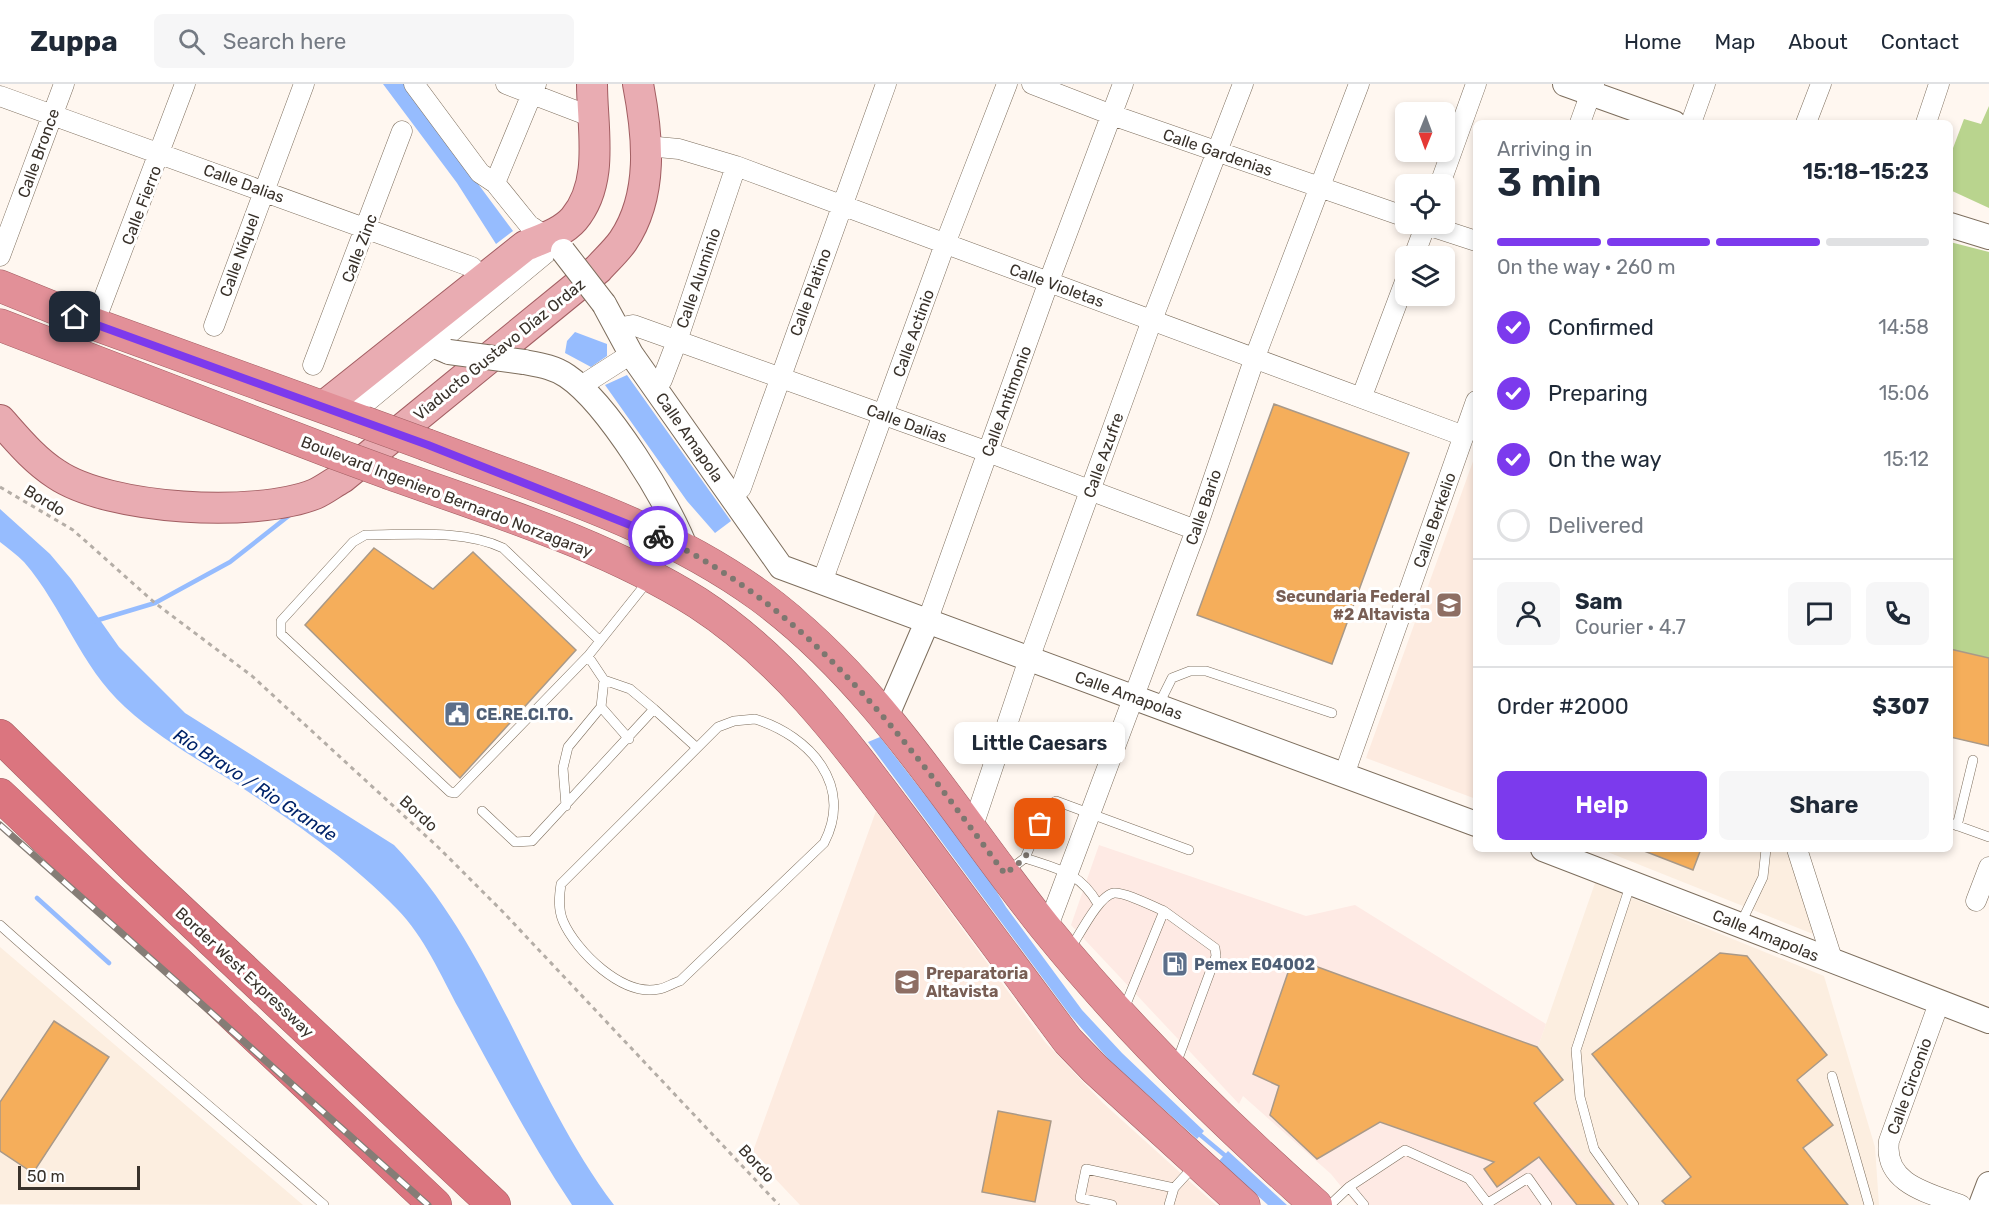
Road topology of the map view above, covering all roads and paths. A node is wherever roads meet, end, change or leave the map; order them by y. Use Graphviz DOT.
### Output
graph roads {
  1 [pos="64,84"];
  2 [pos="185,84"];
  3 [pos="304,84"];
  4 [pos="506,84"];
  5 [pos="592,84"];
  6 [pos="638,84"];
  7 [pos="886,84"];
  8 [pos="1007,84"];
  9 [pos="1032,84"];
  10 [pos="1123,84"];
  11 [pos="1243,84"];
  12 [pos="1359,84"];
  13 [pos="1476,84"];
  14 [pos="1565,84"];
  15 [pos="1705,84"];
  16 [pos="1821,84"];
  17 [pos="1939,84"];
  18 [pos="419,87"];
  19 [pos="534,89"];
  20 [pos="1593,89"];
  21 [pos="0,96"];
  22 [pos="52,114"];
  23 [pos="1112,116"];
  24 [pos="592,117"];
  25 [pos="1581,120"];
  26 [pos="1667,120"];
  27 [pos="1692,120"];
  28 [pos="1807,120"];
  29 [pos="1927,120"];
  30 [pos="402,130"];
  31 [pos="647,146"];
  32 [pos="1218,151"];
  33 [pos="161,153"];
  34 [pos="736,166"];
  35 [pos="1444,174"];
  36 [pos="495,183"];
  37 [pos="1321,189"];
  38 [pos="262,190"];
  39 [pos="842,206"];
  40 [pos="1395,213"];
  41 [pos="1953,226"];
  42 [pos="367,228"];
  43 [pos="1455,234"];
  44 [pos="1989,237"];
  45 [pos="1473,240"];
  46 [pos="556,244"];
  47 [pos="945,244"];
  48 [pos="0,256"];
  49 [pos="482,279"];
  50 [pos="1049,281"];
  51 [pos="0,286"];
  52 [pos="1396,306"];
  53 [pos="1152,320"];
  54 [pos="94,324"];
  55 [pos="0,325"];
  56 [pos="214,326"];
  57 [pos="617,328"];
  58 [pos="677,341"];
  59 [pos="434,342"];
  60 [pos="1255,357"];
  61 [pos="625,358"];
  62 [pos="313,365"];
  63 [pos="780,377"];
  64 [pos="588,382"];
  65 [pos="656,388"];
  66 [pos="1362,396"];
  67 [pos="1473,410"];
  68 [pos="884,414"];
  69 [pos="346,415"];
  70 [pos="0,420"];
  71 [pos="1464,436"];
  72 [pos="988,452"];
  73 [pos="0,487"];
  74 [pos="1090,491"];
  75 [pos="731,497"];
  76 [pos="1196,530"];
  77 [pos="686,549"];
  78 [pos="781,567"];
  79 [pos="651,577"];
  80 [pos="822,582"];
  81 [pos="760,596"];
  82 [pos="927,622"];
  83 [pos="599,640"];
  84 [pos="588,656"];
  85 [pos="1029,659"];
  86 [pos="604,680"];
  87 [pos="791,681"];
  88 [pos="1134,697"];
  89 [pos="1158,706"];
  90 [pos="601,707"];
  91 [pos="654,710"];
  92 [pos="1332,713"];
  93 [pos="883,714"];
  94 [pos="0,736"];
  95 [pos="629,739"];
  96 [pos="696,747"];
  97 [pos="1973,760"];
  98 [pos="1344,775"];
  99 [pos="0,795"];
  100 [pos="566,806"];
  101 [pos="482,811"];
  102 [pos="1091,813"];
  103 [pos="1473,823"];
  104 [pos="1954,825"];
  105 [pos="972,829"];
  106 [pos="1989,837"];
  107 [pos="1189,850"];
  108 [pos="1552,852"];
  109 [pos="1766,852"];
  110 [pos="1798,852"];
  111 [pos="1015,866"];
  112 [pos="1989,867"];
  113 [pos="1070,873"];
  114 [pos="1631,882"];
  115 [pos="1976,901"];
  116 [pos="1098,904"];
  117 [pos="1164,911"];
  118 [pos="1742,923"];
  119 [pos="0,925"];
  120 [pos="1047,929"];
  121 [pos="1067,954"];
  122 [pos="1833,962"];
  123 [pos="1939,1003"];
  124 [pos="1121,1014"];
  125 [pos="1989,1022"];
  126 [pos="1173,1072"];
  127 [pos="1832,1076"];
  128 [pos="1212,1146"];
  129 [pos="1989,1184"];
  130 [pos="1349,1186"];
  131 [pos="1174,1188"];
  132 [pos="1489,1204"];
  133 [pos="324,1205"];
  134 [pos="435,1205"];
  135 [pos="494,1205"];
  136 [pos="779,1205"];
  137 [pos="1112,1205"];
  138 [pos="1169,1205"];
  139 [pos="1244,1205"];
  140 [pos="1316,1205"];
  141 [pos="1330,1205"];
  142 [pos="1364,1205"];
  143 [pos="1546,1205"];
  144 [pos="1634,1205"];
  145 [pos="1869,1205"];
  146 [pos="1961,1205"];
  147 [pos="1981,1205"];
  1 -- 22 [label="street, Calle Bronce"];
  2 -- 33 [label="street, Calle Fierro"];
  3 -- 38 [label="street, Calle Níquel"];
  4 -- 19 [label="street"];
  5 -- 24 [label="main road"];
  6 -- 31 [label="main road, Viaducto Gustavo Díaz Ordaz"];
  7 -- 39 [label="street, Calle Platino"];
  8 -- 47 [label="street, Calle Actinio"];
  9 -- 23 [label="street, Calle Gardenias"];
  10 -- 23 [label="street, Calle Antimonio"];
  11 -- 32 [label="street, Calle Azufre"];
  12 -- 37 [label="street, Calle Bario"];
  13 -- 35 [label="street"];
  14 -- 20 [label="street"];
  15 -- 27 [label="street"];
  16 -- 28 [label="street"];
  17 -- 29 [label="street"];
  18 -- 36 [label="street"];
  19 -- 24 [label="street"];
  19 -- 36 [label="street"];
  20 -- 25 [label="street"];
  20 -- 26 [label="street"];
  21 -- 22 [label="street, Calle Dalias"];
  22 -- 33 [label="street, Calle Dalias"];
  22 -- 48 [label="street, Calle Bronce"];
  23 -- 32 [label="street, Calle Gardenias"];
  23 -- 50 [label="street, Calle Antimonio"];
  24 -- 46 [label="main road"];
  30 -- 42 [label="street, Calle Zinc"];
  31 -- 34 [label="street, Calle Violetas"];
  31 -- 70 [label="main road, Viaducto Gustavo Díaz Ordaz"];
  32 -- 37 [label="street, Calle Gardenias"];
  32 -- 53 [label="street, Calle Azufre"];
  33 -- 38 [label="street, Calle Dalias"];
  33 -- 54 [label="street, Calle Fierro"];
  34 -- 39 [label="street, Calle Violetas"];
  34 -- 58 [label="street, Calle Aluminio"];
  36 -- 46 [label="street"];
  37 -- 40 [label="street, Calle Gardenias"];
  37 -- 60 [label="street, Calle Bario"];
  38 -- 42 [label="street, Calle Dalias"];
  38 -- 56 [label="street, Calle Níquel"];
  39 -- 47 [label="street, Calle Violetas"];
  39 -- 63 [label="street, Calle Platino"];
  41 -- 44 [label="street"];
  42 -- 49 [label="street, Calle Dalias"];
  42 -- 62 [label="street, Calle Zinc"];
  43 -- 45 [label="street"];
  46 -- 49 [label="main road"];
  46 -- 57 [label="street, Calle Amapola, bridge"];
  46 -- 59 [label="street"];
  47 -- 50 [label="street, Calle Violetas"];
  47 -- 68 [label="street, Calle Actinio"];
  49 -- 59 [label="main road"];
  50 -- 53 [label="street, Calle Violetas"];
  50 -- 72 [label="street, Calle Antimonio"];
  51 -- 54 [label="highway, Boulevard Ingeniero Bernardo Norzagaray"];
  52 -- 66 [label="street"];
  53 -- 60 [label="street, Calle Violetas"];
  53 -- 74 [label="street, Calle Azufre"];
  54 -- 69 [label="highway, Boulevard Ingeniero Bernardo Norzagaray"];
  55 -- 79 [label="highway, Boulevard Ingeniero Bernardo Norzagaray, bridge"];
  57 -- 58 [label="street, Calle Dalias"];
  57 -- 61 [label="street, Calle Amapola"];
  58 -- 63 [label="street, Calle Dalias"];
  58 -- 65 [label="street, Calle Aluminio"];
  59 -- 64 [label="street, bridge"];
  59 -- 69 [label="main road"];
  60 -- 66 [label="street, Calle Violetas"];
  60 -- 76 [label="street, Calle Bario"];
  61 -- 64 [label="street"];
  61 -- 65 [label="street, Calle Amapola"];
  63 -- 68 [label="street, Calle Dalias"];
  63 -- 75 [label="street, Calle Platino"];
  64 -- 77 [label="street"];
  65 -- 75 [label="street, Calle Amapola"];
  66 -- 71 [label="street, Calle Violetas"];
  67 -- 71 [label="street, Calle Berkelio"];
  68 -- 72 [label="street, Calle Dalias"];
  68 -- 80 [label="street, Calle Actinio"];
  69 -- 77 [label="highway, Boulevard Ingeniero Bernardo Norzagaray, bridge"];
  71 -- 98 [label="street, Calle Berkelio"];
  72 -- 74 [label="street, Calle Dalias"];
  72 -- 82 [label="street, Calle Antimonio"];
  73 -- 136 [label="path, Bordo"];
  74 -- 76 [label="street, Calle Dalias"];
  74 -- 85 [label="street, Calle Azufre"];
  75 -- 78 [label="street, Calle Amapola"];
  76 -- 88 [label="street, Calle Bario"];
  77 -- 81 [label="highway, Boulevard Ingeniero Bernardo Norzagaray"];
  78 -- 80 [label="street, Calle Amapolas"];
  78 -- 81 [label="street"];
  79 -- 83 [label="lane"];
  79 -- 87 [label="highway, Boulevard Ingeniero Bernardo Norzagaray"];
  80 -- 82 [label="street, Calle Amapolas"];
  81 -- 93 [label="highway, Boulevard Ingeniero Bernardo Norzagaray"];
  82 -- 85 [label="street, Calle Amapolas"];
  82 -- 93 [label="street, Calle Antimonio"];
  83 -- 84 [label="lane"];
  83 -- 84 [label="lane"];
  84 -- 86 [label="lane"];
  85 -- 88 [label="street, Calle Amapolas"];
  85 -- 105 [label="street, Calle Azufre"];
  86 -- 90 [label="lane"];
  86 -- 91 [label="lane"];
  87 -- 93 [label="highway"];
  87 -- 128 [label="highway, Boulevard Ingeniero Bernardo Norzagaray"];
  88 -- 89 [label="street, Calle Amapolas"];
  88 -- 102 [label="street, Calle Bario"];
  89 -- 92 [label="lane"];
  89 -- 98 [label="street, Calle Amapolas"];
  90 -- 95 [label="lane"];
  90 -- 100 [label="lane"];
  91 -- 95 [label="lane"];
  91 -- 96 [label="lane"];
  93 -- 105 [label="highway, Boulevard Ingeniero Bernardo Norzagaray"];
  94 -- 135 [label="highway, Border West Expressway"];
  95 -- 100 [label="lane"];
  96 -- 96 [label="lane"];
  97 -- 104 [label="lane"];
  98 -- 103 [label="street, Calle Amapolas"];
  99 -- 134 [label="highway"];
  100 -- 101 [label="lane"];
  102 -- 107 [label="lane"];
  102 -- 111 [label="lane"];
  102 -- 113 [label="street, Calle Bario"];
  104 -- 106 [label="lane"];
  105 -- 111 [label="highway, Boulevard Ingeniero Bernardo Norzagaray"];
  108 -- 114 [label="street, Calle Amapolas"];
  109 -- 118 [label="lane"];
  110 -- 122 [label="street"];
  111 -- 113 [label="lane"];
  111 -- 120 [label="highway, Boulevard Ingeniero Bernardo Norzagaray"];
  112 -- 115 [label="street"];
  113 -- 116 [label="lane"];
  113 -- 120 [label="street, Calle Bario"];
  114 -- 118 [label="street, Calle Amapolas"];
  114 -- 144 [label="lane"];
  116 -- 117 [label="lane"];
  116 -- 121 [label="lane"];
  117 -- 124 [label="lane"];
  117 -- 126 [label="lane"];
  118 -- 122 [label="street, Calle Amapolas"];
  119 -- 133 [label="lane"];
  120 -- 121 [label="highway, Boulevard Ingeniero Bernardo Norzagaray"];
  121 -- 124 [label="highway, Boulevard Ingeniero Bernardo Norzagaray"];
  122 -- 123 [label="street, Calle Amapolas"];
  123 -- 125 [label="street, Calle Amapolas"];
  123 -- 146 [label="street, Calle Circonio"];
  124 -- 126 [label="highway, Boulevard Ingeniero Bernardo Norzagaray"];
  126 -- 128 [label="highway, Boulevard Ingeniero Bernardo Norzagaray"];
  127 -- 145 [label="lane"];
  128 -- 131 [label="lane"];
  128 -- 139 [label="highway, Boulevard Ingeniero Bernardo Norzagaray"];
  128 -- 140 [label="highway, Boulevard Ingeniero Bernardo Norzagaray"];
  129 -- 147 [label="street"];
  130 -- 132 [label="lane"];
  130 -- 141 [label="lane"];
  130 -- 142 [label="lane"];
  131 -- 137 [label="lane"];
  131 -- 138 [label="lane"];
  132 -- 143 [label="lane"];
}
